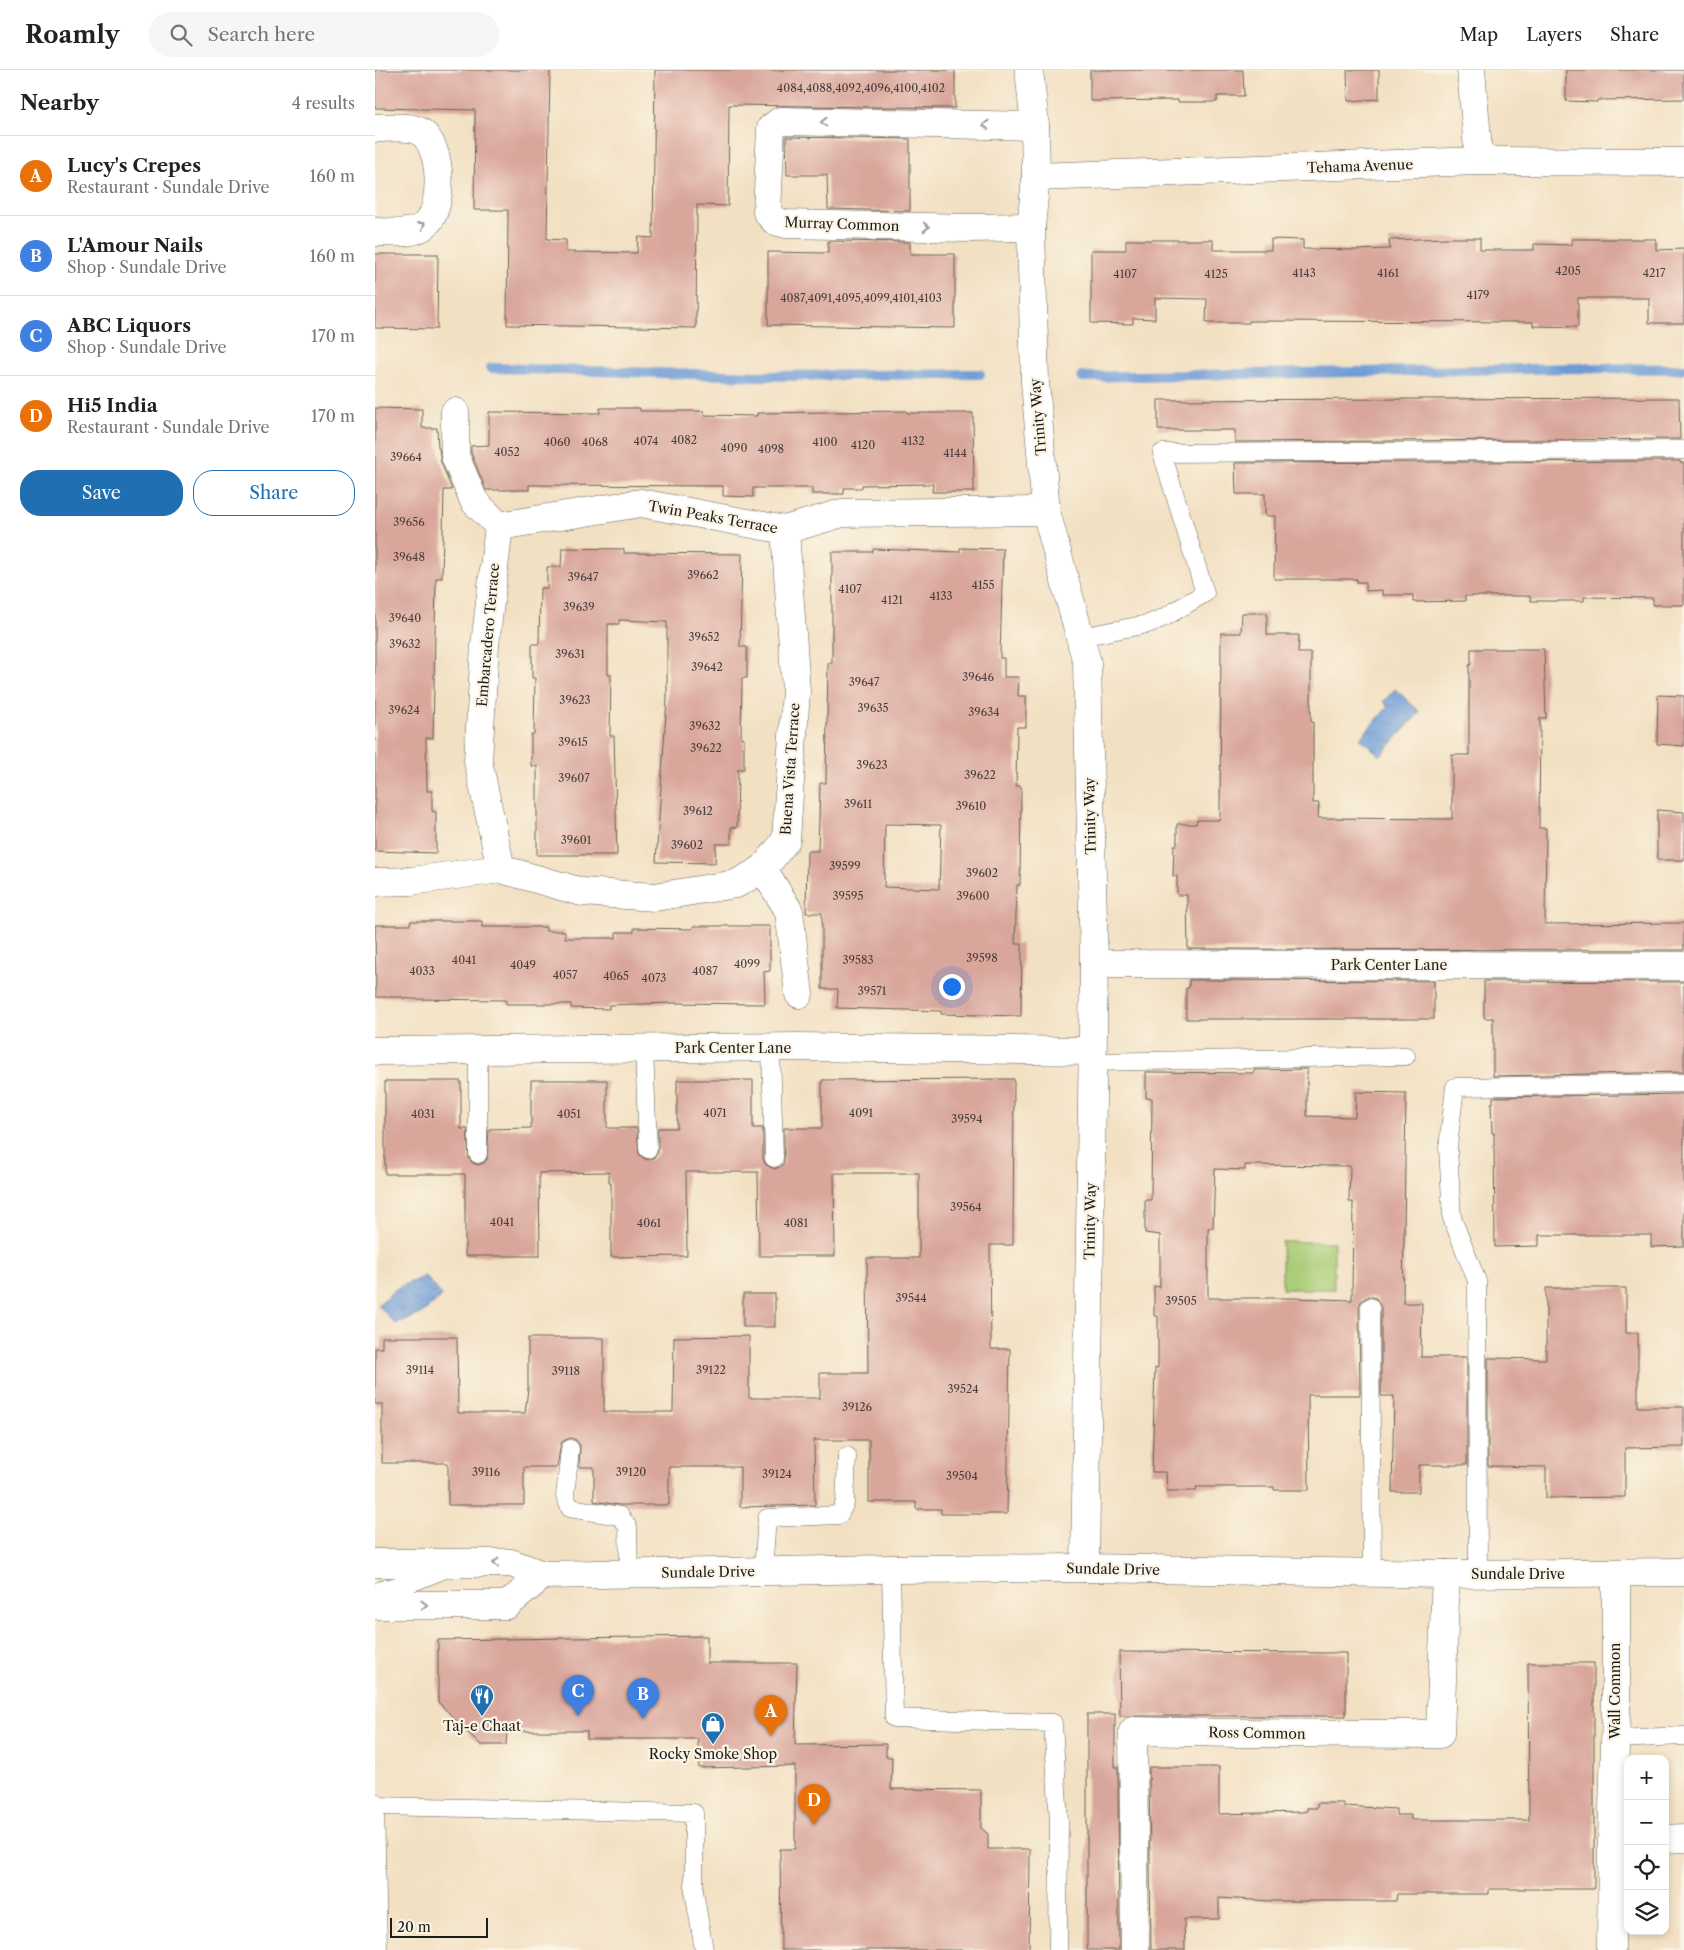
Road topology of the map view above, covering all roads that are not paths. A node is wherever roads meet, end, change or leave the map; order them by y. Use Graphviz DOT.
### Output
graph roads {
  1 [pos="1029,70"];
  2 [pos="1471,70"];
  3 [pos="1035,126"];
  4 [pos="375,128"];
  5 [pos="1479,161"];
  6 [pos="1684,162"];
  7 [pos="1036,177"];
  8 [pos="1031,226"];
  9 [pos="375,232"];
  10 [pos="455,412"];
  11 [pos="1684,450"];
  12 [pos="1046,511"];
  13 [pos="499,526"];
  14 [pos="785,530"];
  15 [pos="1080,638"];
  16 [pos="501,869"];
  17 [pos="763,869"];
  18 [pos="375,882"];
  19 [pos="1094,964"];
  20 [pos="1684,966"];
  21 [pos="799,994"];
  22 [pos="644,1048"];
  23 [pos="771,1048"];
  24 [pos="478,1050"];
  25 [pos="375,1051"];
  26 [pos="1092,1056"];
  27 [pos="1407,1056"];
  28 [pos="1684,1083"];
  29 [pos="648,1149"];
  30 [pos="478,1154"];
  31 [pos="774,1158"];
  32 [pos="1370,1307"];
  33 [pos="570,1449"];
  34 [pos="847,1456"];
  35 [pos="375,1563"];
  36 [pos="460,1564"];
  37 [pos="1085,1568"];
  38 [pos="891,1569"];
  39 [pos="763,1571"];
  40 [pos="1684,1572"];
  41 [pos="629,1573"];
  42 [pos="1372,1573"];
  43 [pos="1615,1573"];
  44 [pos="543,1574"];
  45 [pos="1446,1574"];
  46 [pos="1477,1574"];
  47 [pos="375,1599"];
  48 [pos="375,1605"];
  49 [pos="1684,1736"];
  50 [pos="1615,1739"];
  51 [pos="375,1802"];
  52 [pos="375,1806"];
  53 [pos="1684,1838"];
  54 [pos="1620,1839"];
  55 [pos="1669,1839"];
  56 [pos="378,1950"];
  57 [pos="704,1950"];
  58 [pos="1058,1950"];
  59 [pos="1135,1950"];
  60 [pos="1611,1950"];
  1 -- 3 [label="street, Trinity Way"];
  2 -- 5 [label="street"];
  3 -- 7 [label="street, Trinity Way"];
  3 -- 8 [label="street, Murray Common, one-way"];
  9 -- 4 [label="street, one-way"];
  5 -- 6 [label="street, Tehama Avenue"];
  5 -- 7 [label="street, Tehama Avenue"];
  7 -- 8 [label="street, Trinity Way"];
  8 -- 12 [label="street, Trinity Way"];
  10 -- 13 [label="street"];
  11 -- 15 [label="lane"];
  12 -- 14 [label="street, Twin Peaks Terrace"];
  12 -- 15 [label="street, Trinity Way"];
  13 -- 14 [label="street, Twin Peaks Terrace"];
  13 -- 16 [label="street, Embarcadero Terrace"];
  14 -- 17 [label="street, Buena Vista Terrace"];
  15 -- 19 [label="street, Trinity Way"];
  16 -- 17 [label="street"];
  16 -- 18 [label="street"];
  17 -- 21 [label="street"];
  19 -- 20 [label="street, Park Center Lane"];
  19 -- 26 [label="street, Trinity Way"];
  22 -- 23 [label="street, Park Center Lane"];
  22 -- 24 [label="street, Park Center Lane"];
  22 -- 29 [label="lane"];
  23 -- 26 [label="street, Park Center Lane"];
  23 -- 31 [label="lane"];
  24 -- 25 [label="street, Park Center Lane"];
  24 -- 30 [label="lane"];
  26 -- 27 [label="lane"];
  26 -- 37 [label="street, Trinity Way"];
  28 -- 46 [label="lane"];
  32 -- 42 [label="lane"];
  33 -- 41 [label="lane"];
  34 -- 39 [label="lane"];
  35 -- 36 [label="street, Sundale Drive"];
  44 -- 36 [label="street, Sundale Drive, one-way"];
  36 -- 47 [label="lane"];
  37 -- 38 [label="street, Sundale Drive"];
  37 -- 42 [label="street, Sundale Drive"];
  38 -- 39 [label="street, Sundale Drive"];
  38 -- 58 [label="lane"];
  39 -- 41 [label="street, Sundale Drive"];
  40 -- 43 [label="street, Sundale Drive"];
  41 -- 44 [label="street, Sundale Drive"];
  42 -- 45 [label="street, Sundale Drive"];
  43 -- 46 [label="street, Sundale Drive"];
  43 -- 50 [label="street, Wall Common"];
  48 -- 44 [label="street, one-way"];
  45 -- 46 [label="street, Sundale Drive"];
  45 -- 59 [label="street, Ross Common"];
  49 -- 50 [label="lane"];
  50 -- 54 [label="street, Wall Common"];
  51 -- 52 [label="lane"];
  52 -- 56 [label="lane"];
  52 -- 57 [label="lane"];
  53 -- 55 [label="street"];
  54 -- 60 [label="street, Wall Common"];
}
